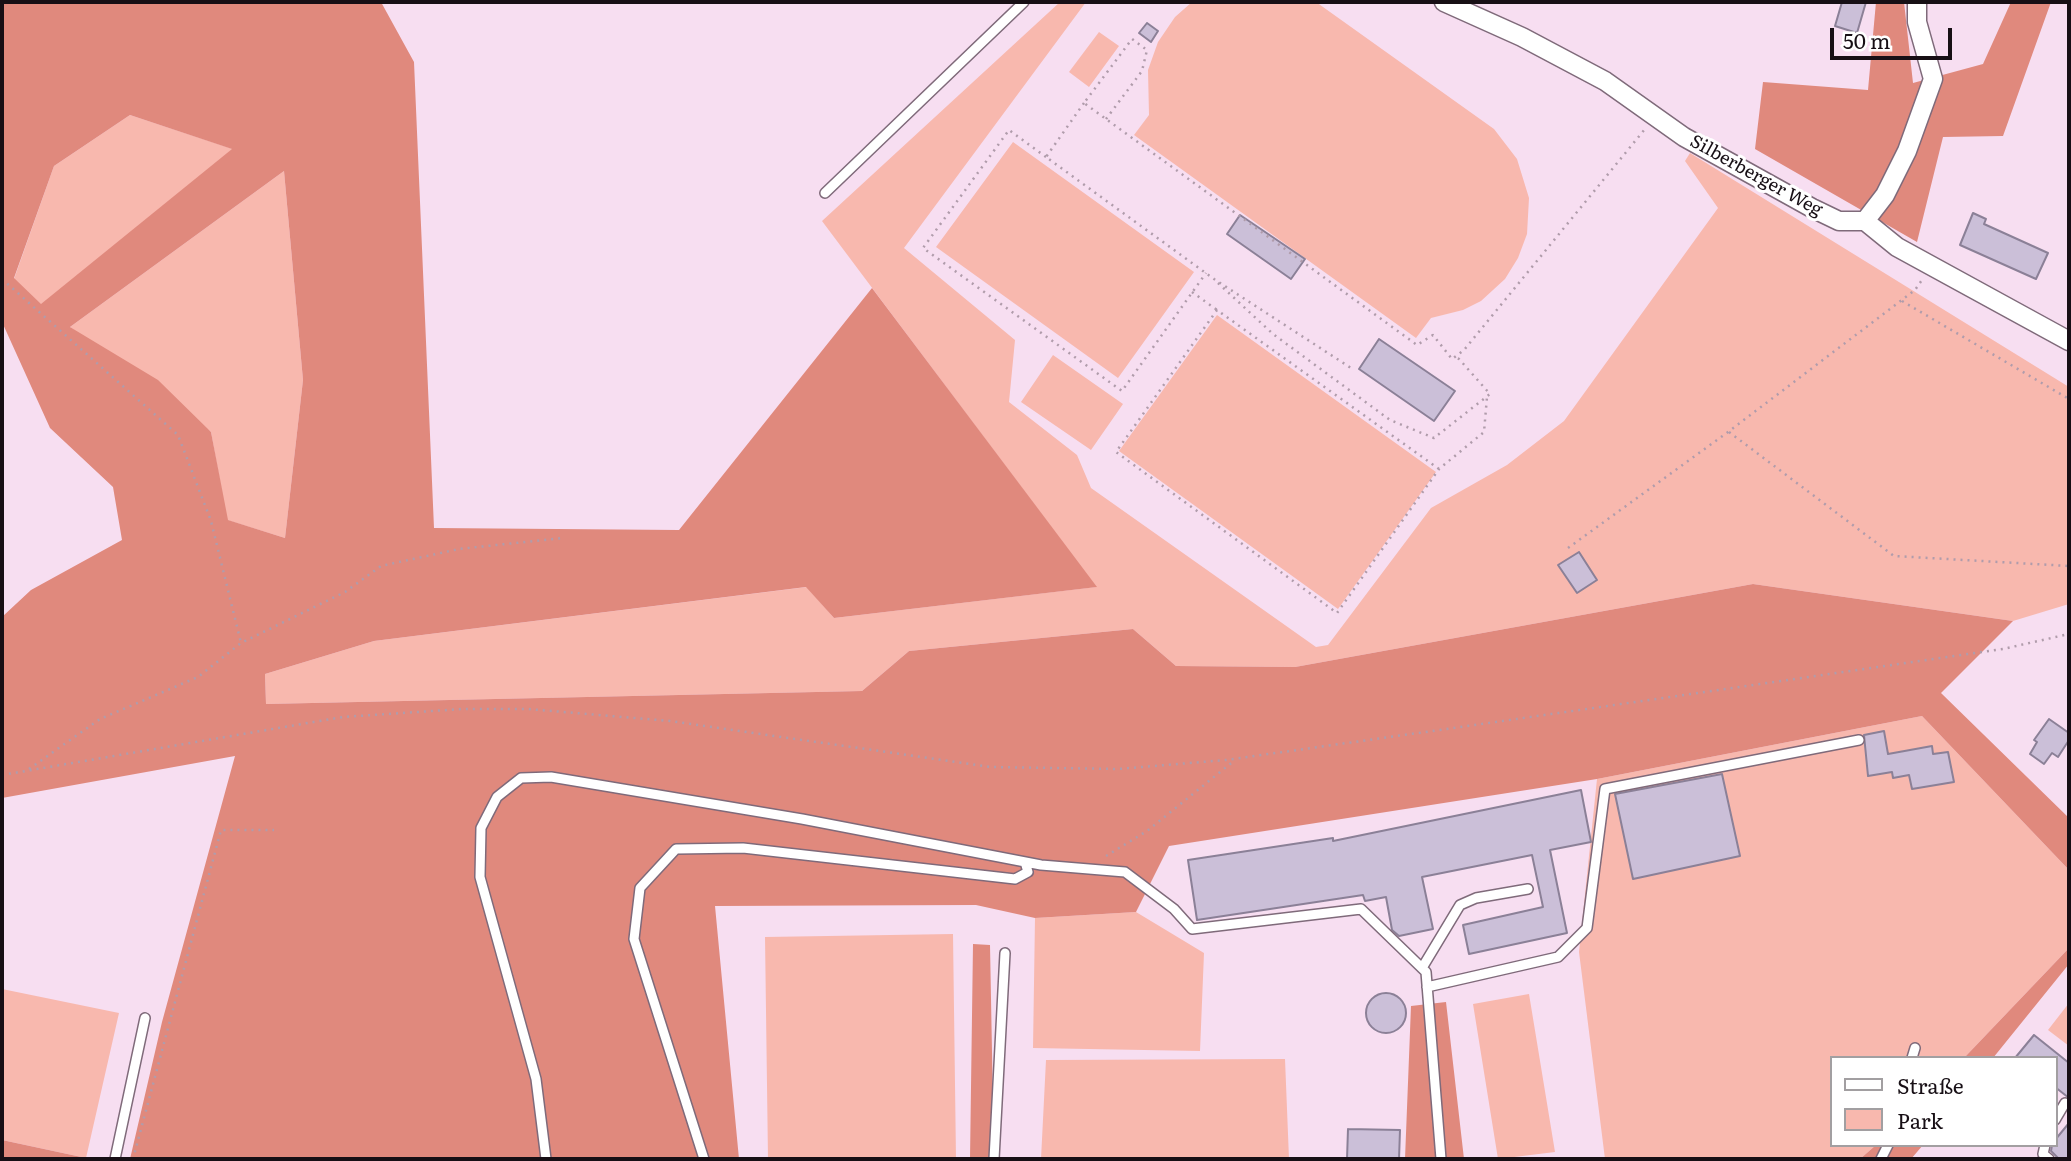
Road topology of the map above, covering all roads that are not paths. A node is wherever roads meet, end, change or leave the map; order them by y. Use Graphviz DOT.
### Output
graph roads {
  1 [pos="1024,2"];
  2 [pos="1444,2"];
  3 [pos="1917,2"];
  4 [pos="825,193"];
  5 [pos="1865,221"];
  6 [pos="2069,341"];
  7 [pos="1859,740"];
  8 [pos="1025,862"];
  9 [pos="1528,889"];
  10 [pos="1005,953"];
  11 [pos="1422,968"];
  12 [pos="1427,987"];
  13 [pos="145,1018"];
  14 [pos="2065,1103"];
  15 [pos="2057,1117"];
  16 [pos="115,1159"];
  17 [pos="546,1159"];
  18 [pos="704,1159"];
  19 [pos="994,1159"];
  20 [pos="1441,1159"];
  1 -- 4 [label="lane"];
  2 -- 5 [label="street, Silberberger Weg"];
  3 -- 5 [label="street"];
  5 -- 6 [label="street"];
  7 -- 12 [label="lane"];
  8 -- 11 [label="lane"];
  8 -- 17 [label="lane"];
  8 -- 18 [label="lane"];
  9 -- 11 [label="lane"];
  10 -- 19 [label="lane"];
  11 -- 12 [label="lane"];
  12 -- 20 [label="lane"];
  13 -- 16 [label="lane"];
  14 -- 15 [label="lane"];
}
